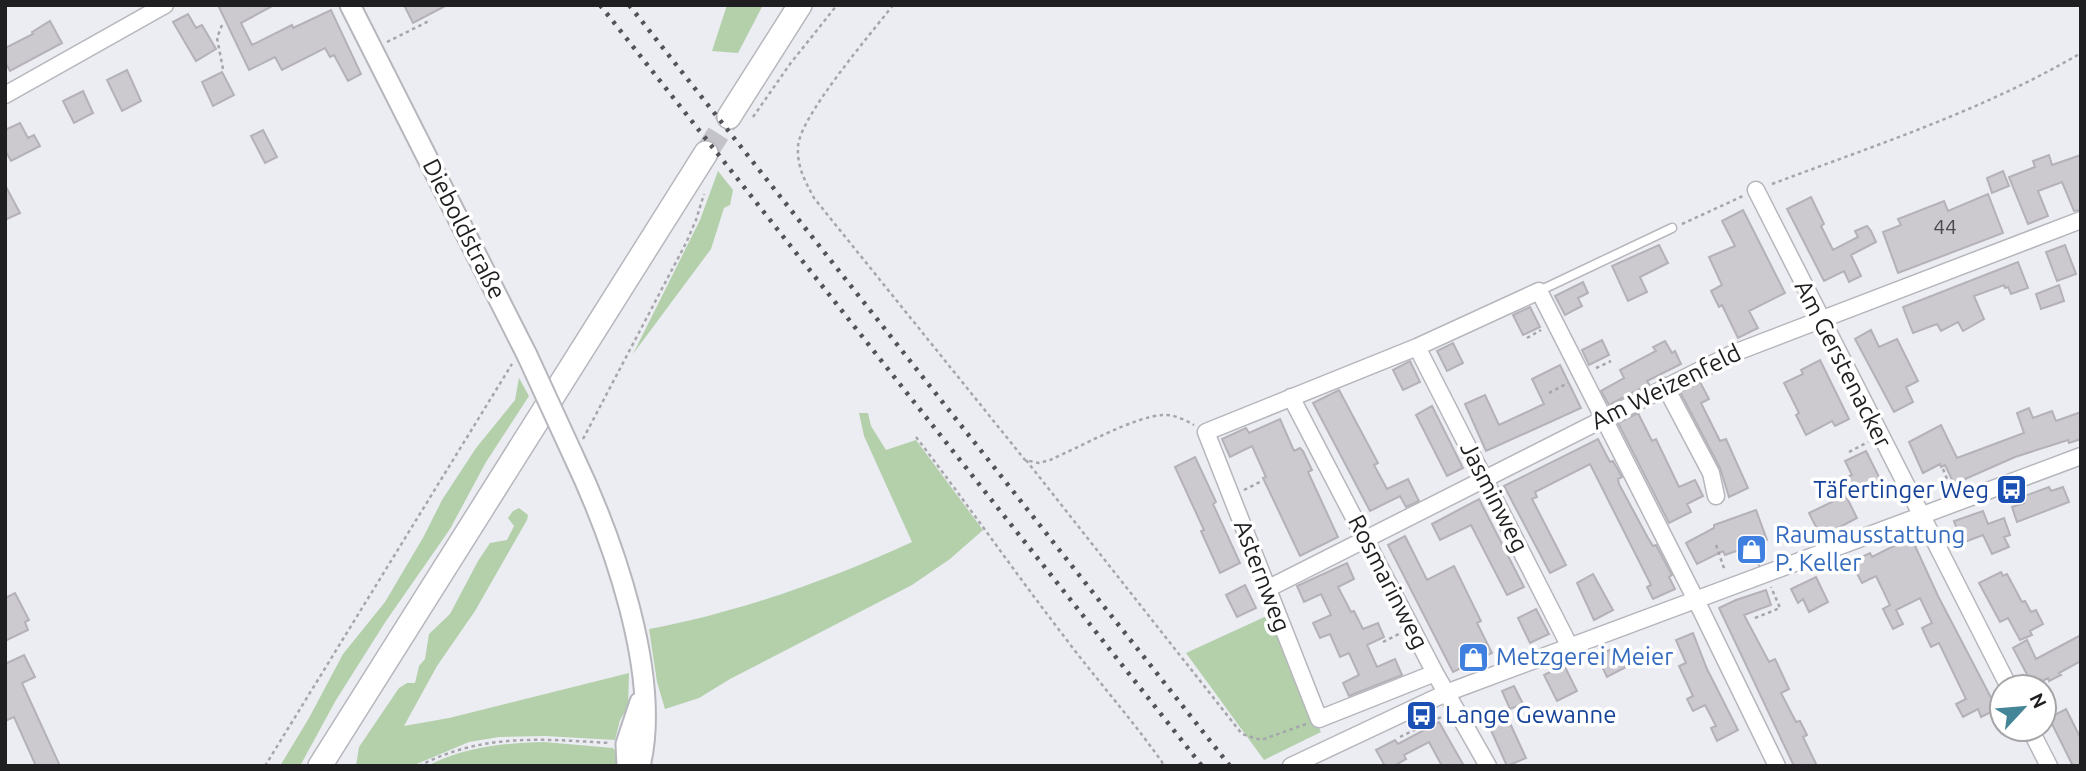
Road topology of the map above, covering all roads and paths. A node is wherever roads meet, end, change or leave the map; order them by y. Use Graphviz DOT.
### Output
graph roads {
  1 [pos="165,5"];
  2 [pos="350,5"];
  3 [pos="800,5"];
  4 [pos="837,5"];
  5 [pos="893,5"];
  6 [pos="143,11"];
  7 [pos="431,20"];
  8 [pos="222,25"];
  9 [pos="373,49"];
  10 [pos="2081,53"];
  11 [pos="223,69"];
  12 [pos="5,95"];
  13 [pos="738,119"];
  14 [pos="706,153"];
  15 [pos="706,189"];
  16 [pos="1756,190"];
  17 [pos="2081,220"];
  18 [pos="1672,228"];
  19 [pos="1539,291"];
  20 [pos="1820,320"];
  21 [pos="1417,346"];
  22 [pos="524,350"];
  23 [pos="1665,386"];
  24 [pos="1291,397"];
  25 [pos="1603,417"];
  26 [pos="1206,432"];
  27 [pos="1880,435"];
  28 [pos="916,437"];
  29 [pos="1849,452"];
  30 [pos="573,454"];
  31 [pos="2081,456"];
  32 [pos="1025,460"];
  33 [pos="1942,469"];
  34 [pos="1485,478"];
  35 [pos="1716,495"];
  36 [pos="1957,502"];
  37 [pos="1921,515"];
  38 [pos="1367,540"];
  39 [pos="1716,545"];
  40 [pos="1766,574"];
  41 [pos="1731,587"];
  42 [pos="1267,589"];
  43 [pos="1696,600"];
  44 [pos="1755,618"];
  45 [pos="1570,647"];
  46 [pos="1435,673"];
  47 [pos="2002,673"];
  48 [pos="643,681"];
  49 [pos="1446,693"];
  50 [pos="1455,708"];
  51 [pos="1319,719"];
  52 [pos="1400,737"];
  53 [pos="2037,743"];
  54 [pos="626,744"];
  55 [pos="265,766"];
  56 [pos="320,766"];
  57 [pos="419,766"];
  58 [pos="626,766"];
  59 [pos="640,766"];
  60 [pos="1163,766"];
  61 [pos="1291,766"];
  62 [pos="1488,766"];
  63 [pos="1777,766"];
  64 [pos="2049,766"];
  1 -- 6 [label="street"];
  2 -- 9 [label="street, Dieboldstraße"];
  3 -- 13 [label="main road"];
  4 -- 13 [label="path"];
  5 -- 32 [label="path"];
  6 -- 12 [label="street"];
  7 -- 9 [label="path"];
  8 -- 11 [label="path"];
  9 -- 22 [label="street, Dieboldstraße"];
  10 -- 16 [label="path"];
  14 -- 56 [label="main road"];
  15 -- 30 [label="path"];
  16 -- 18 [label="path"];
  16 -- 20 [label="street, Am Gerstenacker"];
  17 -- 20 [label="street, Am Weizenfeld"];
  18 -- 19 [label="lane"];
  19 -- 21 [label="street"];
  19 -- 25 [label="street"];
  20 -- 23 [label="street, Am Weizenfeld"];
  20 -- 27 [label="street, Am Gerstenacker"];
  21 -- 24 [label="street"];
  21 -- 34 [label="street, Jasminweg"];
  22 -- 30 [label="street, Dieboldstraße, bridge"];
  22 -- 55 [label="path"];
  23 -- 25 [label="street, Am Weizenfeld"];
  23 -- 35 [label="street"];
  24 -- 26 [label="street"];
  24 -- 38 [label="street, Rosmarinweg"];
  25 -- 34 [label="street, Am Weizenfeld"];
  25 -- 43 [label="street"];
  26 -- 32 [label="path"];
  26 -- 42 [label="street, Asternweg"];
  27 -- 29 [label="path"];
  27 -- 37 [label="street, Am Gerstenacker"];
  28 -- 60 [label="path"];
  30 -- 48 [label="street, Dieboldstraße"];
  31 -- 36 [label="street"];
  32 -- 51 [label="path"];
  33 -- 36 [label="path"];
  34 -- 38 [label="street, Am Weizenfeld"];
  34 -- 45 [label="street, Jasminweg"];
  36 -- 37 [label="street"];
  37 -- 40 [label="street"];
  37 -- 47 [label="street, Am Gerstenacker"];
  38 -- 42 [label="street, Am Weizenfeld"];
  38 -- 46 [label="street, Rosmarinweg"];
  39 -- 41 [label="path"];
  40 -- 41 [label="street"];
  40 -- 44 [label="path"];
  41 -- 43 [label="street"];
  42 -- 51 [label="street, Asternweg"];
  43 -- 45 [label="street"];
  43 -- 63 [label="street"];
  45 -- 49 [label="street"];
  46 -- 49 [label="street, Rosmarinweg"];
  46 -- 51 [label="street"];
  48 -- 54 [label="street"];
  48 -- 59 [label="street, Dieboldstraße"];
  49 -- 50 [label="street, Rosmarinweg"];
  49 -- 61 [label="street"];
  50 -- 52 [label="path"];
  50 -- 62 [label="street, Rosmarinweg"];
  53 -- 64 [label="street"];
  54 -- 57 [label="path"];
  54 -- 58 [label="street"];
}
